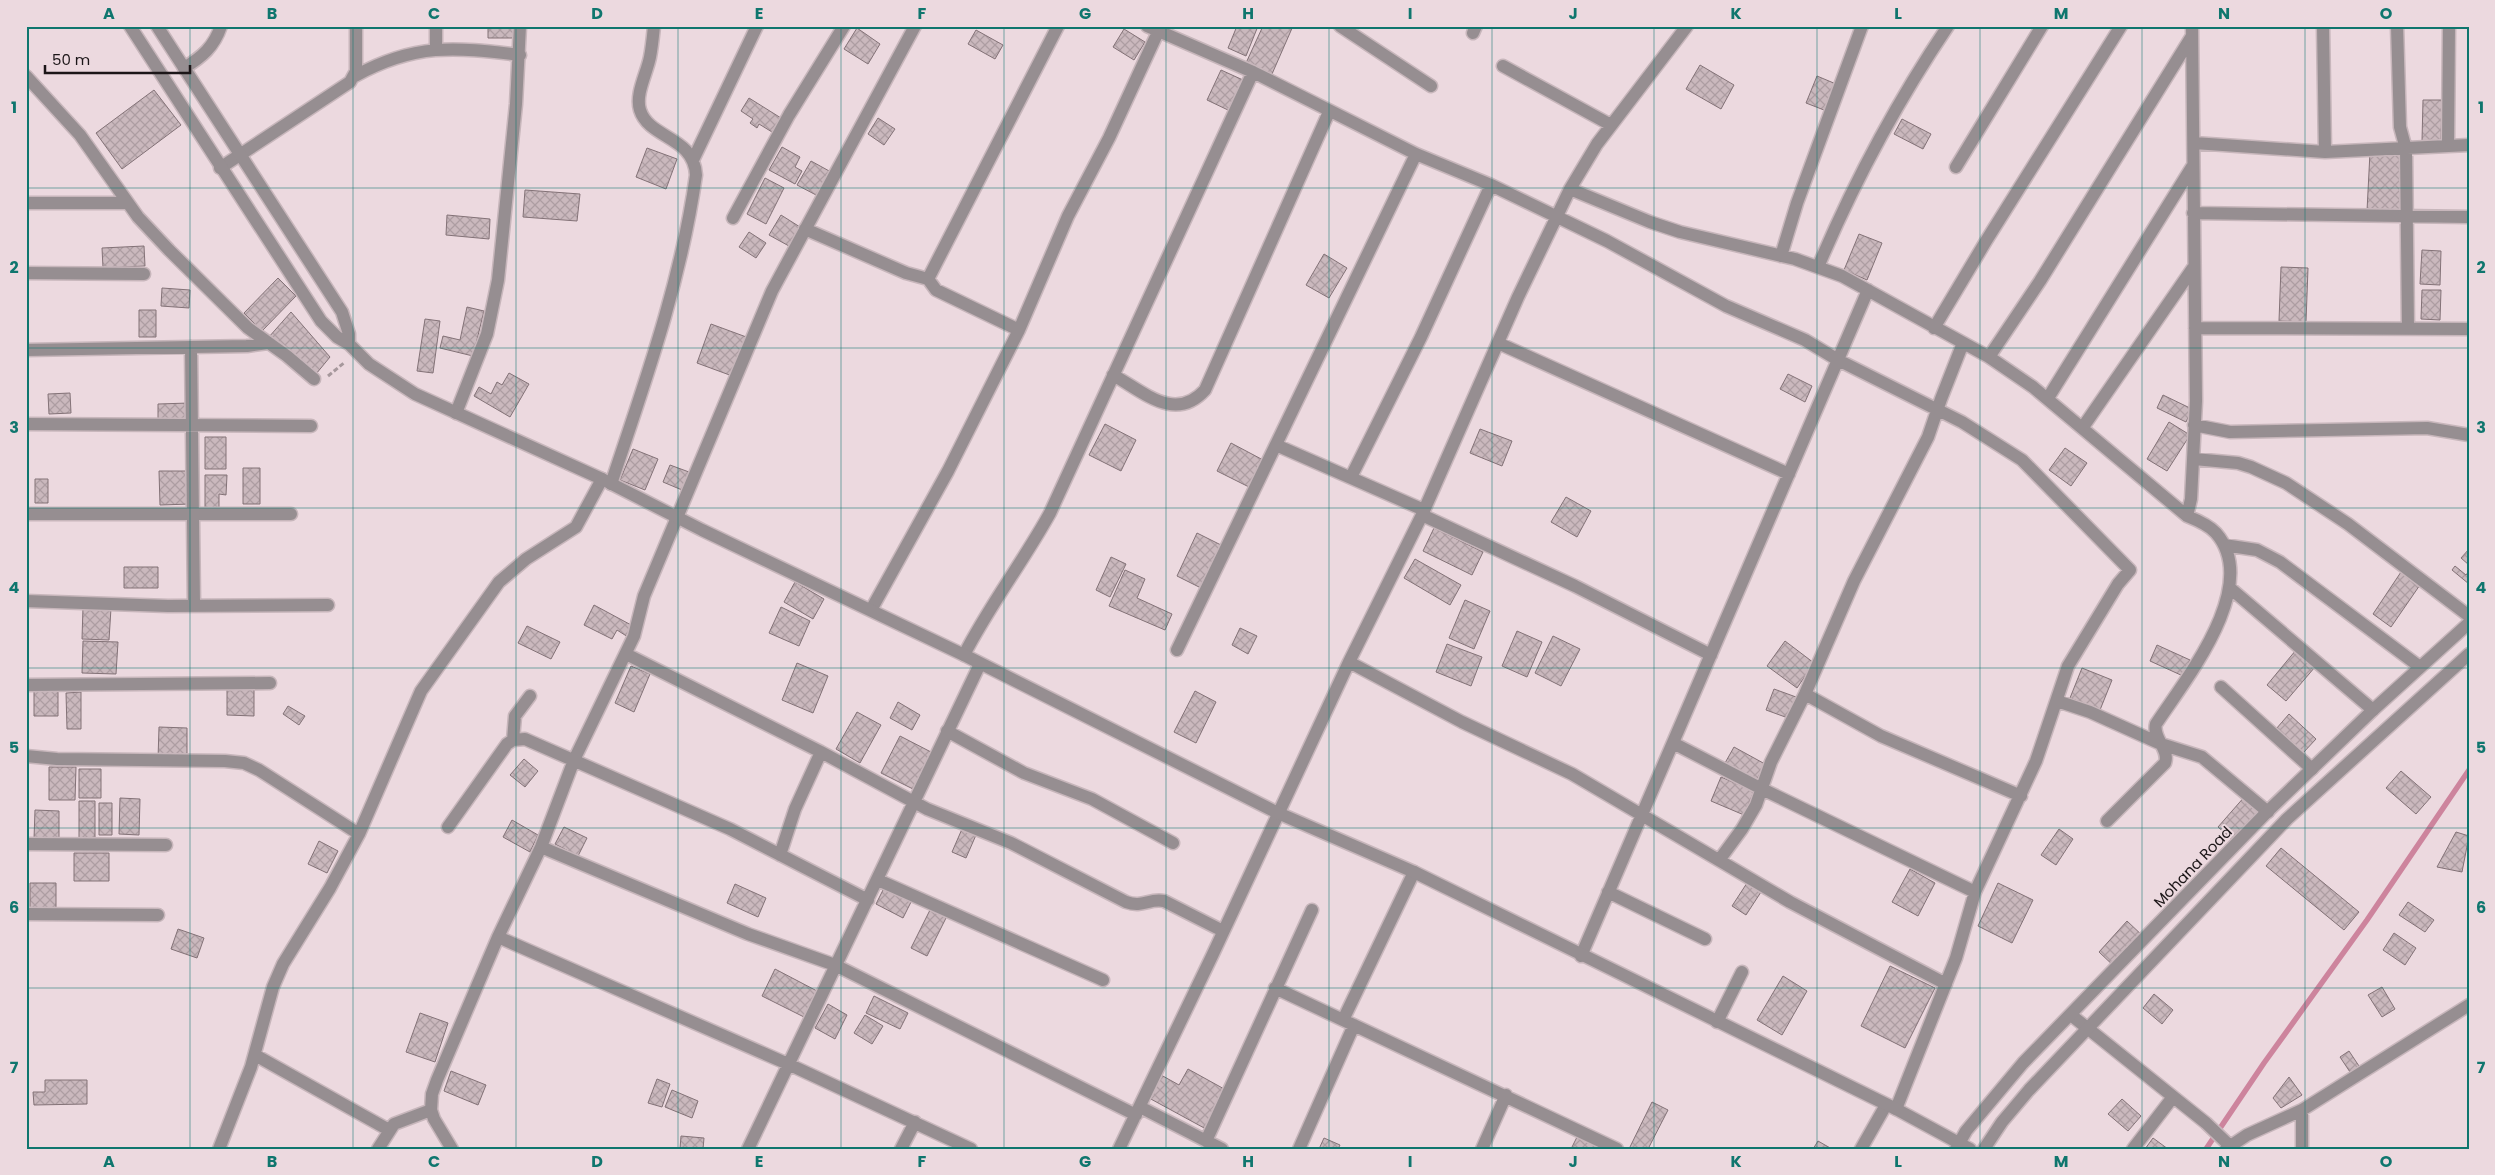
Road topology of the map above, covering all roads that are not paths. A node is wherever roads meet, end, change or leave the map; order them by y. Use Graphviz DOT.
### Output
graph roads {
  1 [pos="130,26"];
  2 [pos="157,26"];
  3 [pos="221,26"];
  4 [pos="356,26"];
  5 [pos="436,26"];
  6 [pos="520,26"];
  7 [pos="654,26"];
  8 [pos="757,26"];
  9 [pos="844,26"];
  10 [pos="915,26"];
  11 [pos="1058,26"];
  12 [pos="1340,26"];
  13 [pos="1687,26"];
  14 [pos="1862,26"];
  15 [pos="1948,26"];
  16 [pos="2042,26"];
  17 [pos="2121,26"];
  18 [pos="2323,26"];
  19 [pos="2397,26"];
  20 [pos="2450,26"];
  21 [pos="1153,29"];
  22 [pos="2192,31"];
  23 [pos="436,49"];
  24 [pos="520,55"];
  25 [pos="1503,66"];
  26 [pos="184,68"];
  27 [pos="1253,72"];
  28 [pos="26,76"];
  29 [pos="354,76"];
  30 [pos="1431,86"];
  31 [pos="1329,112"];
  32 [pos="1612,126"];
  33 [pos="2194,143"];
  34 [pos="2469,145"];
  35 [pos="2448,146"];
  36 [pos="2406,150"];
  37 [pos="2325,152"];
  38 [pos="239,154"];
  39 [pos="1416,154"];
  40 [pos="693,160"];
  41 [pos="1956,167"];
  42 [pos="2192,167"];
  43 [pos="220,168"];
  44 [pos="1492,185"];
  45 [pos="1570,189"];
  46 [pos="26,203"];
  47 [pos="128,203"];
  48 [pos="2192,213"];
  49 [pos="2408,215"];
  50 [pos="2469,217"];
  51 [pos="733,218"];
  52 [pos="1557,218"];
  53 [pos="805,229"];
  54 [pos="1780,256"];
  55 [pos="1818,267"];
  56 [pos="2193,268"];
  57 [pos="26,273"];
  58 [pos="144,274"];
  59 [pos="928,279"];
  60 [pos="1868,290"];
  61 [pos="1934,328"];
  62 [pos="2195,328"];
  63 [pos="2408,328"];
  64 [pos="2469,329"];
  65 [pos="1019,330"];
  66 [pos="268,343"];
  67 [pos="1498,343"];
  68 [pos="1963,343"];
  69 [pos="191,347"];
  70 [pos="353,348"];
  71 [pos="26,350"];
  72 [pos="1989,357"];
  73 [pos="1838,360"];
  74 [pos="1113,375"];
  75 [pos="314,379"];
  76 [pos="2048,398"];
  77 [pos="1937,411"];
  78 [pos="456,413"];
  79 [pos="26,424"];
  80 [pos="191,425"];
  81 [pos="2194,425"];
  82 [pos="311,426"];
  83 [pos="2083,428"];
  84 [pos="2469,435"];
  85 [pos="1276,445"];
  86 [pos="2194,459"];
  87 [pos="1789,474"];
  88 [pos="1352,478"];
  89 [pos="607,481"];
  90 [pos="1423,512"];
  91 [pos="191,513"];
  92 [pos="26,514"];
  93 [pos="291,514"];
  94 [pos="2187,516"];
  95 [pos="676,517"];
  96 [pos="2224,545"];
  97 [pos="2230,588"];
  98 [pos="26,601"];
  99 [pos="194,605"];
  100 [pos="328,605"];
  101 [pos="871,610"];
  102 [pos="2469,616"];
  103 [pos="2469,623"];
  104 [pos="1177,650"];
  105 [pos="626,654"];
  106 [pos="2469,654"];
  107 [pos="964,655"];
  108 [pos="1710,655"];
  109 [pos="1349,662"];
  110 [pos="980,664"];
  111 [pos="2420,667"];
  112 [pos="270,683"];
  113 [pos="26,685"];
  114 [pos="2221,687"];
  115 [pos="1805,694"];
  116 [pos="530,696"];
  117 [pos="2057,701"];
  118 [pos="2373,710"];
  119 [pos="946,732"];
  120 [pos="513,740"];
  121 [pos="1673,743"];
  122 [pos="2161,744"];
  123 [pos="821,752"];
  124 [pos="26,756"];
  125 [pos="574,760"];
  126 [pos="2312,769"];
  127 [pos="1762,789"];
  128 [pos="2021,796"];
  129 [pos="914,802"];
  130 [pos="2268,812"];
  131 [pos="1278,813"];
  132 [pos="1642,815"];
  133 [pos="2107,821"];
  134 [pos="448,827"];
  135 [pos="359,834"];
  136 [pos="1173,843"];
  137 [pos="26,844"];
  138 [pos="166,845"];
  139 [pos="541,847"];
  140 [pos="780,854"];
  141 [pos="1720,859"];
  142 [pos="1414,872"];
  143 [pos="878,880"];
  144 [pos="1608,892"];
  145 [pos="1975,892"];
  146 [pos="868,900"];
  147 [pos="1312,910"];
  148 [pos="26,914"];
  149 [pos="158,915"];
  150 [pos="1223,931"];
  151 [pos="498,937"];
  152 [pos="1705,939"];
  153 [pos="1581,956"];
  154 [pos="835,965"];
  155 [pos="1742,972"];
  156 [pos="1103,980"];
  157 [pos="1946,984"];
  158 [pos="1275,988"];
  159 [pos="2469,1006"];
  160 [pos="2071,1015"];
  161 [pos="1717,1022"];
  162 [pos="1349,1023"];
  163 [pos="2088,1028"];
  164 [pos="254,1056"];
  165 [pos="788,1064"];
  166 [pos="1506,1095"];
  167 [pos="2173,1097"];
  168 [pos="1891,1107"];
  169 [pos="431,1110"];
  170 [pos="2302,1110"];
  171 [pos="1138,1111"];
  172 [pos="915,1122"];
  173 [pos="389,1130"];
  174 [pos="1206,1140"];
  175 [pos="2226,1144"];
  176 [pos="1962,1147"];
  177 [pos="219,1149"];
  178 [pos="378,1149"];
  179 [pos="452,1149"];
  180 [pos="748,1149"];
  181 [pos="901,1149"];
  182 [pos="971,1149"];
  183 [pos="1119,1149"];
  184 [pos="1222,1149"];
  185 [pos="1299,1149"];
  186 [pos="1482,1149"];
  187 [pos="1617,1149"];
  188 [pos="1861,1149"];
  189 [pos="1984,1149"];
  190 [pos="2134,1149"];
  191 [pos="2302,1149"];
  1 -- 43 [label="street"];
  2 -- 26 [label="street"];
  3 -- 26 [label="street"];
  4 -- 29 [label="street"];
  5 -- 23 [label="street"];
  6 -- 24 [label="street"];
  7 -- 40 [label="street"];
  8 -- 40 [label="street"];
  9 -- 51 [label="street"];
  10 -- 53 [label="street"];
  11 -- 59 [label="street"];
  12 -- 30 [label="street"];
  13 -- 32 [label="street"];
  14 -- 54 [label="street"];
  15 -- 55 [label="street"];
  16 -- 41 [label="street"];
  17 -- 61 [label="street"];
  18 -- 37 [label="street"];
  19 -- 36 [label="street"];
  20 -- 35 [label="street"];
  21 -- 27 [label="street"];
  21 -- 65 [label="street"];
  22 -- 33 [label="street"];
  22 -- 72 [label="street"];
  23 -- 24 [label="street"];
  23 -- 29 [label="street"];
  24 -- 78 [label="street"];
  25 -- 32 [label="street"];
  26 -- 38 [label="street"];
  27 -- 31 [label="street"];
  27 -- 74 [label="street"];
  28 -- 47 [label="street"];
  29 -- 38 [label="street"];
  31 -- 39 [label="street"];
  31 -- 74 [label="street"];
  32 -- 45 [label="street"];
  33 -- 37 [label="street"];
  33 -- 42 [label="street"];
  34 -- 35 [label="street"];
  35 -- 36 [label="street"];
  36 -- 37 [label="street"];
  36 -- 49 [label="street"];
  38 -- 43 [label="street"];
  38 -- 70 [label="street"];
  39 -- 44 [label="street"];
  39 -- 85 [label="street"];
  40 -- 89 [label="street"];
  42 -- 48 [label="street"];
  42 -- 76 [label="street"];
  43 -- 70 [label="street"];
  44 -- 52 [label="street"];
  44 -- 88 [label="street"];
  45 -- 52 [label="street"];
  45 -- 54 [label="street"];
  46 -- 47 [label="street"];
  47 -- 66 [label="street"];
  48 -- 49 [label="street"];
  48 -- 56 [label="street"];
  49 -- 50 [label="street"];
  49 -- 63 [label="street"];
  52 -- 67 [label="street"];
  52 -- 73 [label="street"];
  53 -- 59 [label="street"];
  53 -- 95 [label="street"];
  54 -- 55 [label="street"];
  55 -- 60 [label="street"];
  56 -- 62 [label="street"];
  56 -- 83 [label="street"];
  57 -- 58 [label="street"];
  59 -- 65 [label="street"];
  60 -- 61 [label="street"];
  60 -- 73 [label="street"];
  61 -- 68 [label="street"];
  62 -- 63 [label="street"];
  62 -- 81 [label="street"];
  63 -- 64 [label="street"];
  65 -- 101 [label="street"];
  66 -- 69 [label="street"];
  66 -- 75 [label="street"];
  67 -- 87 [label="street"];
  67 -- 90 [label="street"];
  68 -- 72 [label="street"];
  68 -- 77 [label="street"];
  69 -- 71 [label="street"];
  69 -- 80 [label="street"];
  70 -- 78 [label="street"];
  72 -- 76 [label="street"];
  73 -- 77 [label="street"];
  73 -- 87 [label="street"];
  74 -- 107 [label="street"];
  76 -- 83 [label="street"];
  77 -- 115 [label="street"];
  77 -- 117 [label="street"];
  78 -- 89 [label="street"];
  79 -- 80 [label="street"];
  80 -- 82 [label="street"];
  80 -- 91 [label="street"];
  81 -- 84 [label="street"];
  81 -- 86 [label="street"];
  83 -- 94 [label="street"];
  85 -- 88 [label="street"];
  85 -- 104 [label="street"];
  86 -- 94 [label="street"];
  86 -- 102 [label="street"];
  87 -- 108 [label="street"];
  88 -- 90 [label="street"];
  89 -- 95 [label="street"];
  89 -- 135 [label="street"];
  90 -- 108 [label="street"];
  90 -- 109 [label="street"];
  91 -- 92 [label="street"];
  91 -- 93 [label="street"];
  91 -- 99 [label="street"];
  94 -- 96 [label="street"];
  95 -- 101 [label="street"];
  95 -- 105 [label="street"];
  96 -- 97 [label="street"];
  96 -- 111 [label="street"];
  97 -- 118 [label="street"];
  97 -- 122 [label="street"];
  98 -- 99 [label="street"];
  99 -- 100 [label="street"];
  101 -- 107 [label="street"];
  103 -- 111 [label="street, Mohana Road"];
  105 -- 123 [label="street"];
  105 -- 125 [label="street"];
  106 -- 163 [label="street"];
  107 -- 110 [label="street"];
  108 -- 121 [label="street"];
  109 -- 131 [label="street"];
  109 -- 132 [label="street"];
  110 -- 119 [label="street"];
  110 -- 131 [label="street"];
  111 -- 118 [label="street, Mohana Road"];
  112 -- 113 [label="street"];
  114 -- 126 [label="street"];
  115 -- 127 [label="street"];
  115 -- 128 [label="street"];
  116 -- 120 [label="street"];
  117 -- 122 [label="street"];
  117 -- 128 [label="street"];
  118 -- 126 [label="street, Mohana Road"];
  119 -- 129 [label="street"];
  119 -- 136 [label="street"];
  120 -- 125 [label="street"];
  120 -- 134 [label="street"];
  121 -- 127 [label="street"];
  121 -- 132 [label="street"];
  122 -- 130 [label="street"];
  122 -- 133 [label="street"];
  123 -- 129 [label="street"];
  123 -- 140 [label="street"];
  124 -- 135 [label="street"];
  125 -- 139 [label="street"];
  125 -- 140 [label="street"];
  126 -- 130 [label="street, Mohana Road"];
  127 -- 141 [label="street"];
  127 -- 145 [label="street"];
  128 -- 145 [label="street"];
  129 -- 143 [label="street"];
  129 -- 150 [label="street"];
  130 -- 160 [label="street, Mohana Road"];
  131 -- 142 [label="street"];
  131 -- 150 [label="street"];
  132 -- 141 [label="street"];
  132 -- 144 [label="street"];
  135 -- 164 [label="street"];
  137 -- 138 [label="street"];
  139 -- 151 [label="street"];
  139 -- 154 [label="street"];
  140 -- 146 [label="street"];
  141 -- 157 [label="street"];
  142 -- 153 [label="street"];
  142 -- 162 [label="street"];
  143 -- 146 [label="street"];
  143 -- 156 [label="street"];
  144 -- 152 [label="street"];
  144 -- 153 [label="street"];
  145 -- 157 [label="street"];
  146 -- 154 [label="street"];
  147 -- 158 [label="street"];
  148 -- 149 [label="street"];
  150 -- 171 [label="street"];
  151 -- 165 [label="street"];
  151 -- 169 [label="street"];
  153 -- 161 [label="street"];
  154 -- 165 [label="street"];
  154 -- 171 [label="street"];
  155 -- 161 [label="street"];
  157 -- 168 [label="street"];
  158 -- 162 [label="street"];
  158 -- 174 [label="street"];
  159 -- 170 [label="street"];
  160 -- 163 [label="street"];
  160 -- 176 [label="street, Mohana Road"];
  161 -- 168 [label="street"];
  162 -- 166 [label="street"];
  162 -- 185 [label="street"];
  163 -- 167 [label="street"];
  163 -- 189 [label="street"];
  164 -- 173 [label="street"];
  164 -- 177 [label="street"];
  165 -- 172 [label="street"];
  165 -- 180 [label="street"];
  166 -- 186 [label="street"];
  166 -- 187 [label="street"];
  167 -- 175 [label="street"];
  167 -- 190 [label="street"];
  168 -- 176 [label="street"];
  168 -- 188 [label="street"];
  169 -- 173 [label="street"];
  169 -- 179 [label="street"];
  170 -- 175 [label="street"];
  170 -- 191 [label="street"];
  171 -- 174 [label="street"];
  171 -- 183 [label="street"];
  172 -- 181 [label="street"];
  172 -- 182 [label="street"];
  173 -- 178 [label="street"];
  174 -- 184 [label="street"];
}
